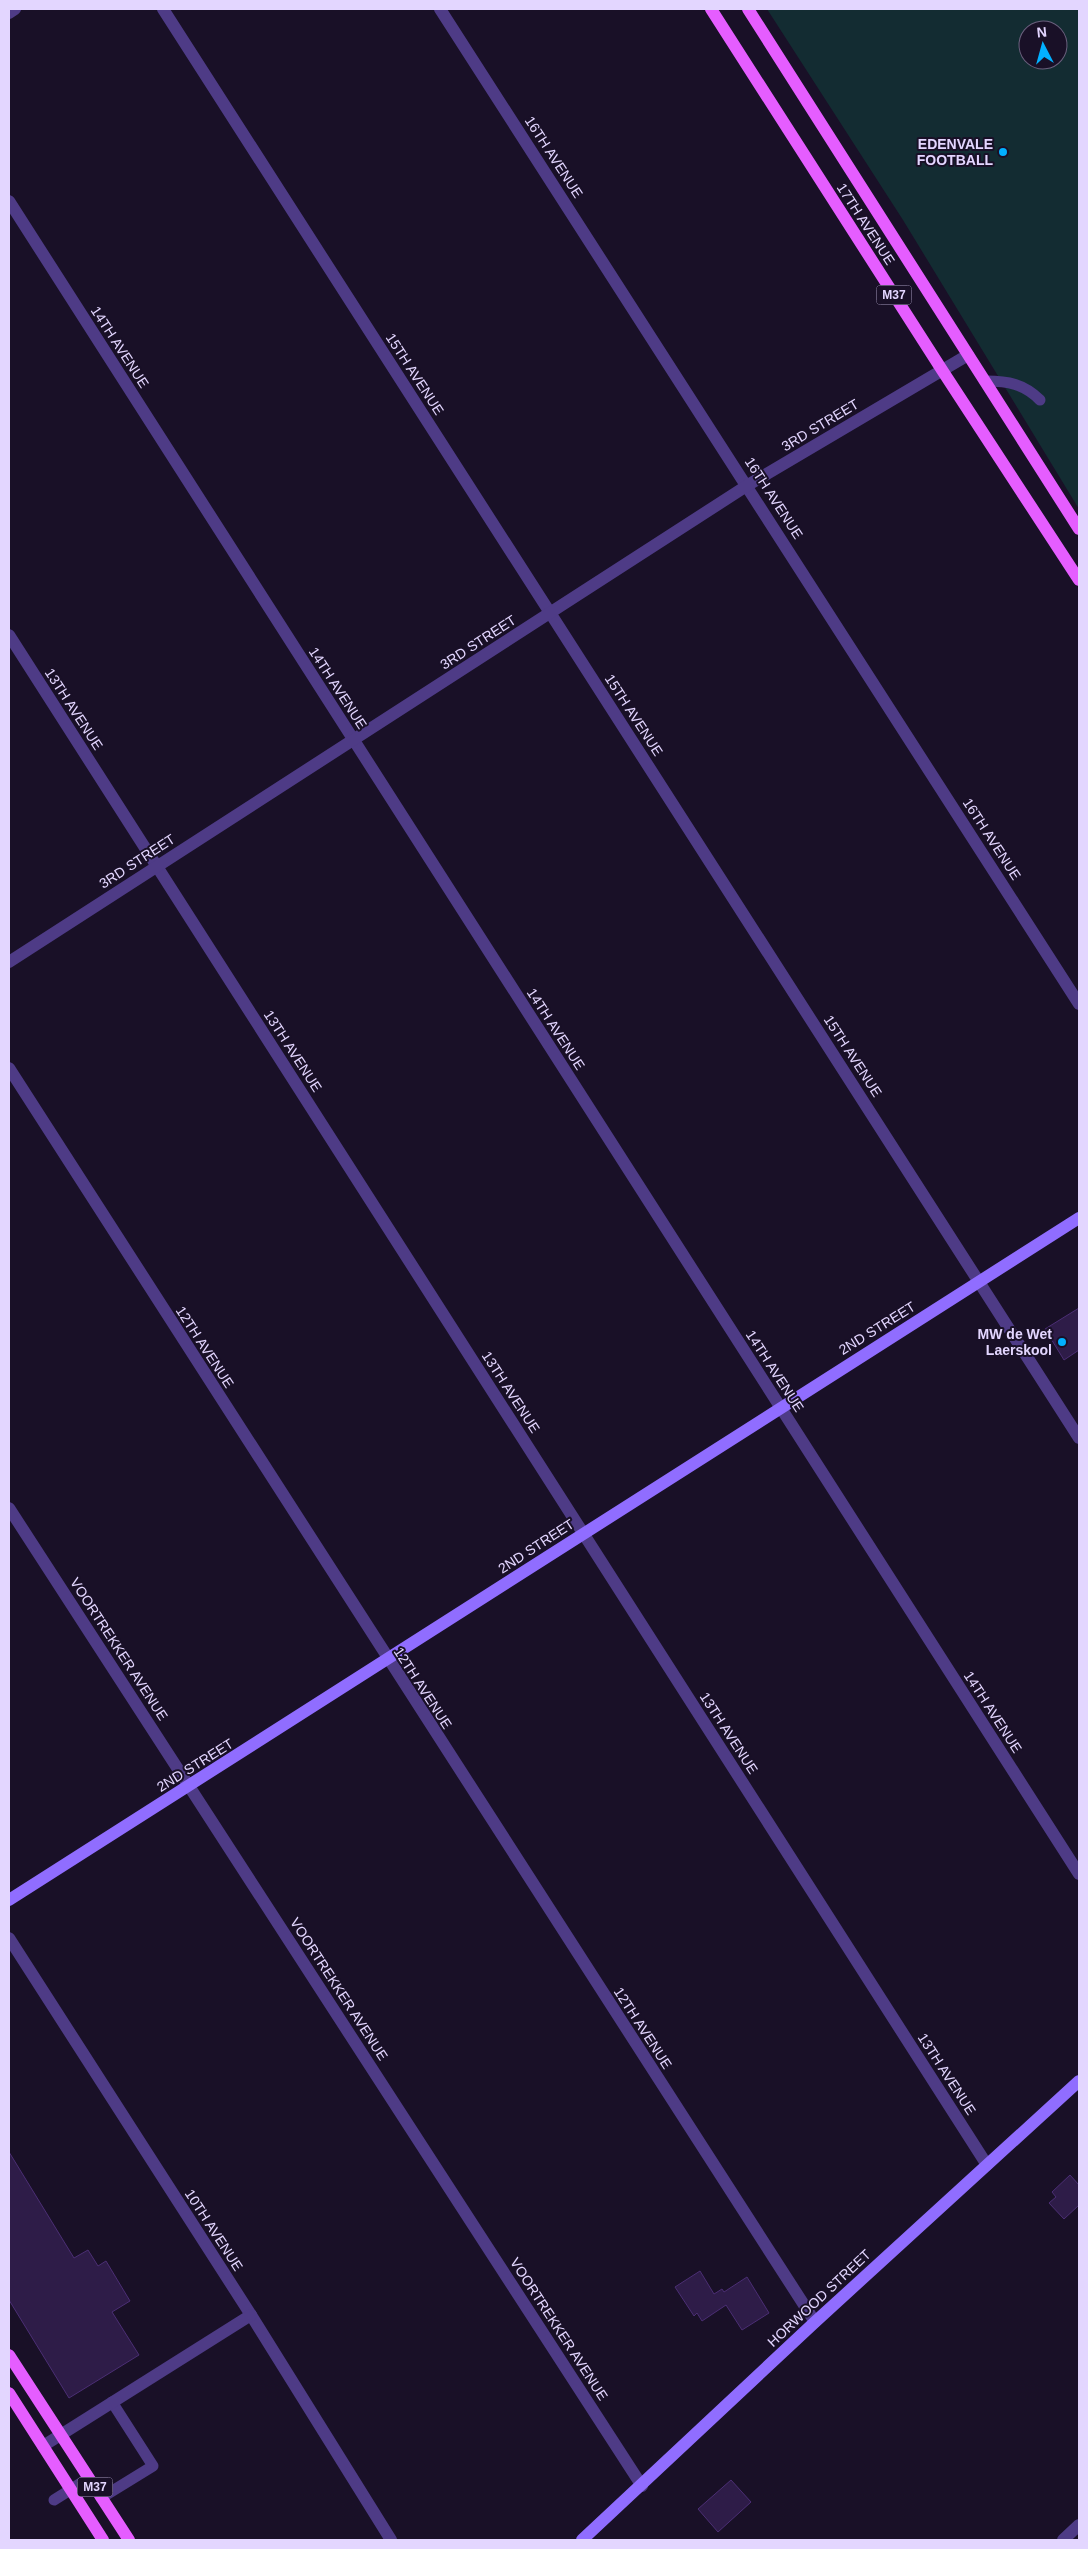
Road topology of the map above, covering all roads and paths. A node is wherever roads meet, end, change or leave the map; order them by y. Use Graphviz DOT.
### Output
graph roads {
  1 [pos="15,9"];
  2 [pos="163,9"];
  3 [pos="440,9"];
  4 [pos="711,9"];
  5 [pos="748,9"];
  6 [pos="9,13"];
  7 [pos="9,200"];
  8 [pos="968,355"];
  9 [pos="942,370"];
  10 [pos="986,381"];
  11 [pos="1040,400"];
  12 [pos="748,485"];
  13 [pos="1079,529"];
  14 [pos="1079,580"];
  15 [pos="550,613"];
  16 [pos="9,635"];
  17 [pos="353,739"];
  18 [pos="157,866"];
  19 [pos="9,962"];
  20 [pos="1079,1004"];
  21 [pos="9,1068"];
  22 [pos="1079,1218"];
  23 [pos="980,1282"];
  24 [pos="780,1407"];
  25 [pos="1079,1438"];
  26 [pos="9,1508"];
  27 [pos="584,1533"];
  28 [pos="388,1660"];
  29 [pos="190,1786"];
  30 [pos="1079,1874"];
  31 [pos="9,1900"];
  32 [pos="9,1938"];
  33 [pos="1079,2081"];
  34 [pos="988,2165"];
  35 [pos="251,2315"];
  36 [pos="815,2322"];
  37 [pos="9,2355"];
  38 [pos="9,2396"];
  39 [pos="112,2402"];
  40 [pos="60,2434"];
  41 [pos="42,2446"];
  42 [pos="88,2478"];
  43 [pos="642,2486"];
  44 [pos="70,2490"];
  45 [pos="101,2498"];
  46 [pos="54,2500"];
  47 [pos="1079,2526"];
  48 [pos="103,2540"];
  49 [pos="129,2540"];
  50 [pos="392,2540"];
  51 [pos="582,2540"];
  52 [pos="1063,2540"];
  1 -- 6 [label="street"];
  2 -- 15 [label="street, 15TH AVENUE"];
  3 -- 12 [label="street, 16TH AVENUE"];
  4 -- 9 [label="main road, 17TH AVENUE / M37"];
  5 -- 8 [label="main road, 17TH AVENUE / M37"];
  7 -- 17 [label="street, 14TH AVENUE"];
  8 -- 9 [label="street, 3RD STREET"];
  8 -- 10 [label="main road, 17TH AVENUE / M37"];
  9 -- 12 [label="street, 3RD STREET"];
  9 -- 14 [label="main road, 17TH AVENUE / M37"];
  10 -- 11 [label="lane"];
  10 -- 13 [label="main road, 17TH AVENUE / M37"];
  12 -- 15 [label="street, 3RD STREET"];
  12 -- 20 [label="street, 16TH AVENUE"];
  15 -- 17 [label="street, 3RD STREET"];
  15 -- 23 [label="street, 15TH AVENUE"];
  16 -- 18 [label="street, 13TH AVENUE"];
  17 -- 18 [label="street, 3RD STREET"];
  17 -- 24 [label="street, 14TH AVENUE"];
  18 -- 19 [label="street, 3RD STREET"];
  18 -- 27 [label="street, 13TH AVENUE"];
  21 -- 28 [label="street, 12TH AVENUE"];
  22 -- 23 [label="main road, 2ND STREET"];
  23 -- 24 [label="main road, 2ND STREET"];
  23 -- 25 [label="street, 15TH AVENUE"];
  24 -- 27 [label="main road, 2ND STREET"];
  24 -- 30 [label="street, 14TH AVENUE"];
  26 -- 29 [label="street, VOORTREKKER AVENUE"];
  27 -- 28 [label="main road, 2ND STREET"];
  27 -- 34 [label="street, 13TH AVENUE"];
  28 -- 29 [label="main road, 2ND STREET"];
  28 -- 36 [label="street, 12TH AVENUE"];
  29 -- 31 [label="main road, 2ND STREET"];
  29 -- 43 [label="street, VOORTREKKER AVENUE"];
  32 -- 35 [label="street, 10TH AVENUE"];
  33 -- 34 [label="main road, HORWOOD STREET"];
  34 -- 36 [label="main road, HORWOOD STREET"];
  35 -- 39 [label="street"];
  35 -- 50 [label="street, 10TH AVENUE"];
  36 -- 43 [label="main road, HORWOOD STREET"];
  37 -- 40 [label="main road, M37"];
  38 -- 41 [label="main road, M37"];
  39 -- 40 [label="street"];
  39 -- 45 [label="lane"];
  40 -- 41 [label="street"];
  40 -- 42 [label="main road, M37"];
  41 -- 44 [label="main road, M37"];
  42 -- 44 [label="lane"];
  42 -- 45 [label="main road, M37"];
  43 -- 51 [label="main road, HORWOOD STREET"];
  44 -- 46 [label="lane"];
  44 -- 48 [label="main road, M37"];
  45 -- 49 [label="main road, M37"];
  47 -- 52 [label="street"];
}
